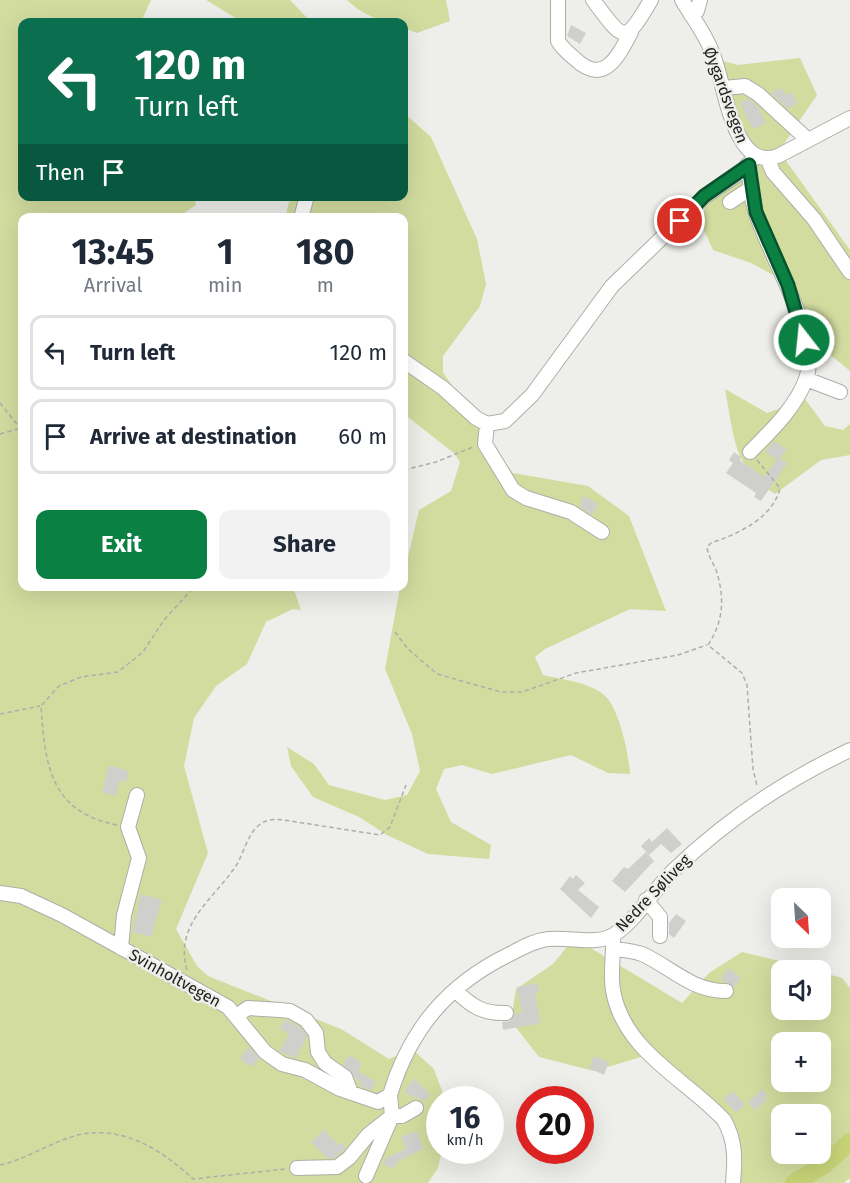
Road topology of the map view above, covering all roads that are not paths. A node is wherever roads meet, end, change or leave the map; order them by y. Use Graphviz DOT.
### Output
graph roads {
  1 [pos="558,0"];
  2 [pos="593,0"];
  3 [pos="651,0"];
  4 [pos="682,0"];
  5 [pos="700,0"];
  6 [pos="691,15"];
  7 [pos="631,32"];
  8 [pos="724,88"];
  9 [pos="850,118"];
  10 [pos="808,140"];
  11 [pos="757,161"];
  12 [pos="750,188"];
  13 [pos="730,202"];
  14 [pos="850,272"];
  15 [pos="408,364"];
  16 [pos="806,379"];
  17 [pos="840,392"];
  18 [pos="487,424"];
  19 [pos="750,452"];
  20 [pos="602,532"];
  21 [pos="850,750"];
  22 [pos="137,795"];
  23 [pos="0,892"];
  24 [pos="646,900"];
  25 [pos="660,936"];
  26 [pos="614,942"];
  27 [pos="121,948"];
  28 [pos="455,990"];
  29 [pos="726,991"];
  30 [pos="506,1013"];
  31 [pos="236,1016"];
  32 [pos="351,1093"];
  33 [pos="390,1095"];
  34 [pos="416,1108"];
  35 [pos="392,1116"];
  36 [pos="297,1168"];
  37 [pos="366,1176"];
  38 [pos="733,1183"];
  1 -- 7 [label="street"];
  2 -- 7 [label="street"];
  3 -- 7 [label="street"];
  4 -- 6 [label="street, Øygardsvegen"];
  5 -- 6 [label="street"];
  6 -- 8 [label="street, Øygardsvegen"];
  8 -- 10 [label="street"];
  8 -- 11 [label="street, Øygardsvegen"];
  9 -- 10 [label="street"];
  10 -- 11 [label="street"];
  11 -- 12 [label="street"];
  11 -- 14 [label="street, Øygardsvegen"];
  11 -- 18 [label="street"];
  12 -- 13 [label="street"];
  12 -- 16 [label="street"];
  15 -- 18 [label="street"];
  16 -- 17 [label="street"];
  16 -- 19 [label="street"];
  18 -- 20 [label="street"];
  21 -- 24 [label="street, Nedre Søliveg"];
  22 -- 27 [label="street"];
  23 -- 27 [label="street, Svinholtvegen"];
  24 -- 25 [label="street"];
  24 -- 26 [label="street, Nedre Søliveg"];
  26 -- 28 [label="street"];
  26 -- 29 [label="street"];
  26 -- 38 [label="street, Nedre Søliveg"];
  27 -- 31 [label="street, Svinholtvegen"];
  28 -- 30 [label="street"];
  28 -- 33 [label="street"];
  31 -- 32 [label="street, Svinholtvegen"];
  31 -- 32 [label="street"];
  32 -- 33 [label="street, Svinholtvegen"];
  33 -- 35 [label="street"];
  34 -- 35 [label="street"];
  35 -- 36 [label="street"];
  35 -- 37 [label="street"];
}
